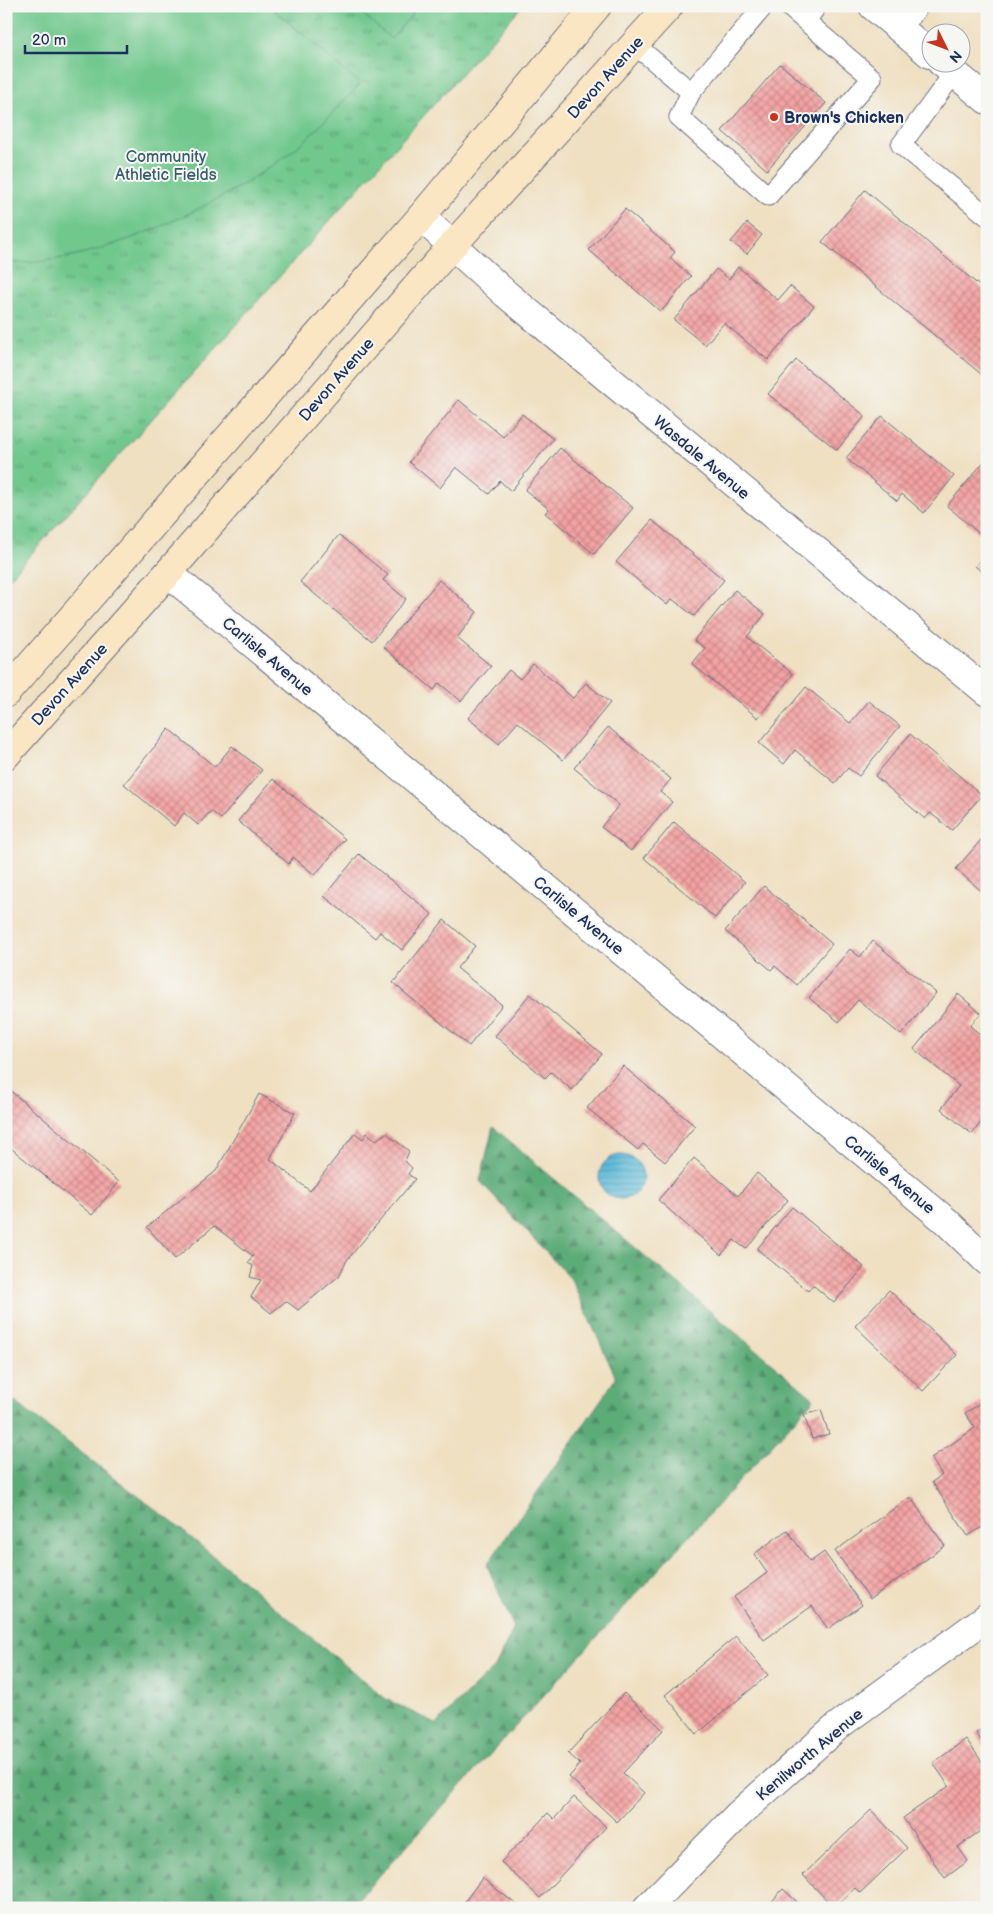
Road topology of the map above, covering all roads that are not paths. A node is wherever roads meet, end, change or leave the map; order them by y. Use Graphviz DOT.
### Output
graph roads {
  1 [pos="597,6"];
  2 [pos="669,6"];
  3 [pos="764,6"];
  4 [pos="788,6"];
  5 [pos="817,6"];
  6 [pos="873,6"];
  7 [pos="919,6"];
  8 [pos="806,22"];
  9 [pos="901,30"];
  10 [pos="635,45"];
  11 [pos="920,46"];
  12 [pos="945,72"];
  13 [pos="952,72"];
  14 [pos="691,92"];
  15 [pos="985,97"];
  16 [pos="987,216"];
  17 [pos="421,217"];
  18 [pos="451,247"];
  19 [pos="168,572"];
  20 [pos="987,692"];
  21 [pos="6,693"];
  22 [pos="6,755"];
  23 [pos="987,1261"];
  24 [pos="987,1618"];
  25 [pos="646,1908"];
  1 -- 17 [label="main road"];
  2 -- 10 [label="main road, Devon Avenue"];
  3 -- 14 [label="lane"];
  4 -- 8 [label="lane"];
  5 -- 8 [label="lane"];
  6 -- 9 [label="street"];
  7 -- 9 [label="lane"];
  8 -- 14 [label="lane"];
  9 -- 11 [label="street"];
  10 -- 14 [label="lane"];
  10 -- 18 [label="main road, Devon Avenue"];
  12 -- 16 [label="lane"];
  13 -- 15 [label="street"];
  17 -- 18 [label="street, Wasdale Avenue"];
  17 -- 21 [label="main road"];
  18 -- 19 [label="main road, Devon Avenue"];
  18 -- 20 [label="street, Wasdale Avenue"];
  19 -- 22 [label="main road, Devon Avenue"];
  19 -- 23 [label="street, Carlisle Avenue"];
  24 -- 25 [label="street, Kenilworth Avenue"];
}
